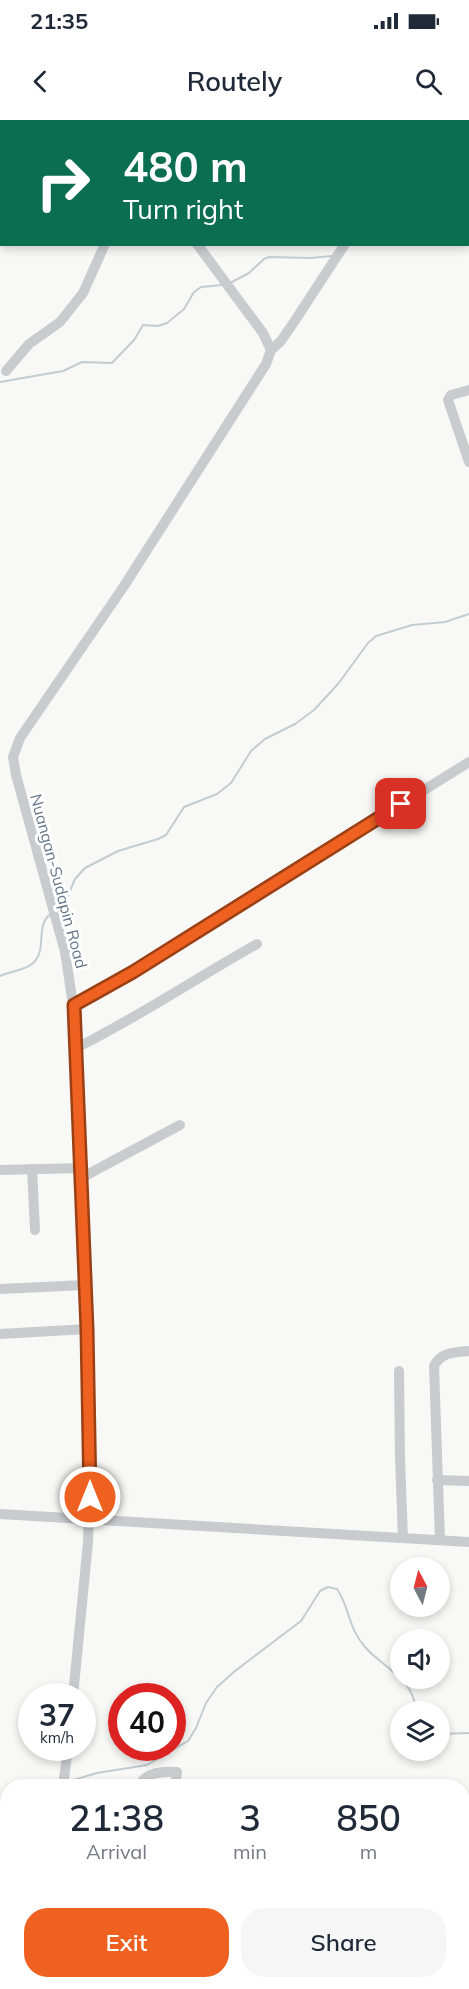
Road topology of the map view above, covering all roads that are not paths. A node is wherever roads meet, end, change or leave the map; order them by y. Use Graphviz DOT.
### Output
graph roads {
  1 [pos="104,246"];
  2 [pos="198,246"];
  3 [pos="344,246"];
  4 [pos="271,350"];
  5 [pos="6,371"];
  6 [pos="469,390"];
  7 [pos="469,462"];
  8 [pos="469,762"];
  9 [pos="257,944"];
  10 [pos="74,1005"];
  11 [pos="76,1048"];
  12 [pos="180,1125"];
  13 [pos="32,1169"];
  14 [pos="0,1170"];
  15 [pos="81,1173"];
  16 [pos="34,1230"];
  17 [pos="85,1285"];
  18 [pos="0,1289"];
  19 [pos="87,1329"];
  20 [pos="0,1334"];
  21 [pos="469,1351"];
  22 [pos="399,1371"];
  23 [pos="437,1480"];
  24 [pos="469,1481"];
  25 [pos="0,1514"];
  26 [pos="90,1518"];
  27 [pos="403,1538"];
  28 [pos="440,1540"];
  29 [pos="469,1542"];
  30 [pos="74,1683"];
  31 [pos="66,1761"];
  32 [pos="64,1779"];
  33 [pos="144,1779"];
  34 [pos="176,1779"];
  1 -- 5 [label="street"];
  2 -- 4 [label="street"];
  3 -- 4 [label="street, Nuangan-Sudapin Road"];
  4 -- 10 [label="street, Nuangan-Sudapin Road"];
  6 -- 7 [label="street"];
  8 -- 10 [label="street"];
  9 -- 11 [label="street"];
  10 -- 11 [label="street, Nuangan-Sudapin Road"];
  11 -- 15 [label="street, Nuangan-Sudapin Road"];
  12 -- 15 [label="street"];
  13 -- 14 [label="street"];
  13 -- 15 [label="street"];
  13 -- 16 [label="street"];
  15 -- 17 [label="street, Nuangan-Sudapin Road"];
  17 -- 18 [label="street"];
  17 -- 19 [label="street, Nuangan-Sudapin Road"];
  19 -- 20 [label="street"];
  19 -- 26 [label="street, Nuangan-Sudapin Road"];
  21 -- 23 [label="street"];
  22 -- 27 [label="street"];
  23 -- 24 [label="street"];
  23 -- 28 [label="street"];
  25 -- 26 [label="street"];
  26 -- 27 [label="street"];
  26 -- 30 [label="street, Nuangan-Sudapin Road"];
  27 -- 28 [label="street"];
  28 -- 29 [label="street"];
  31 -- 32 [label="street"];
  33 -- 34 [label="street"];
}
